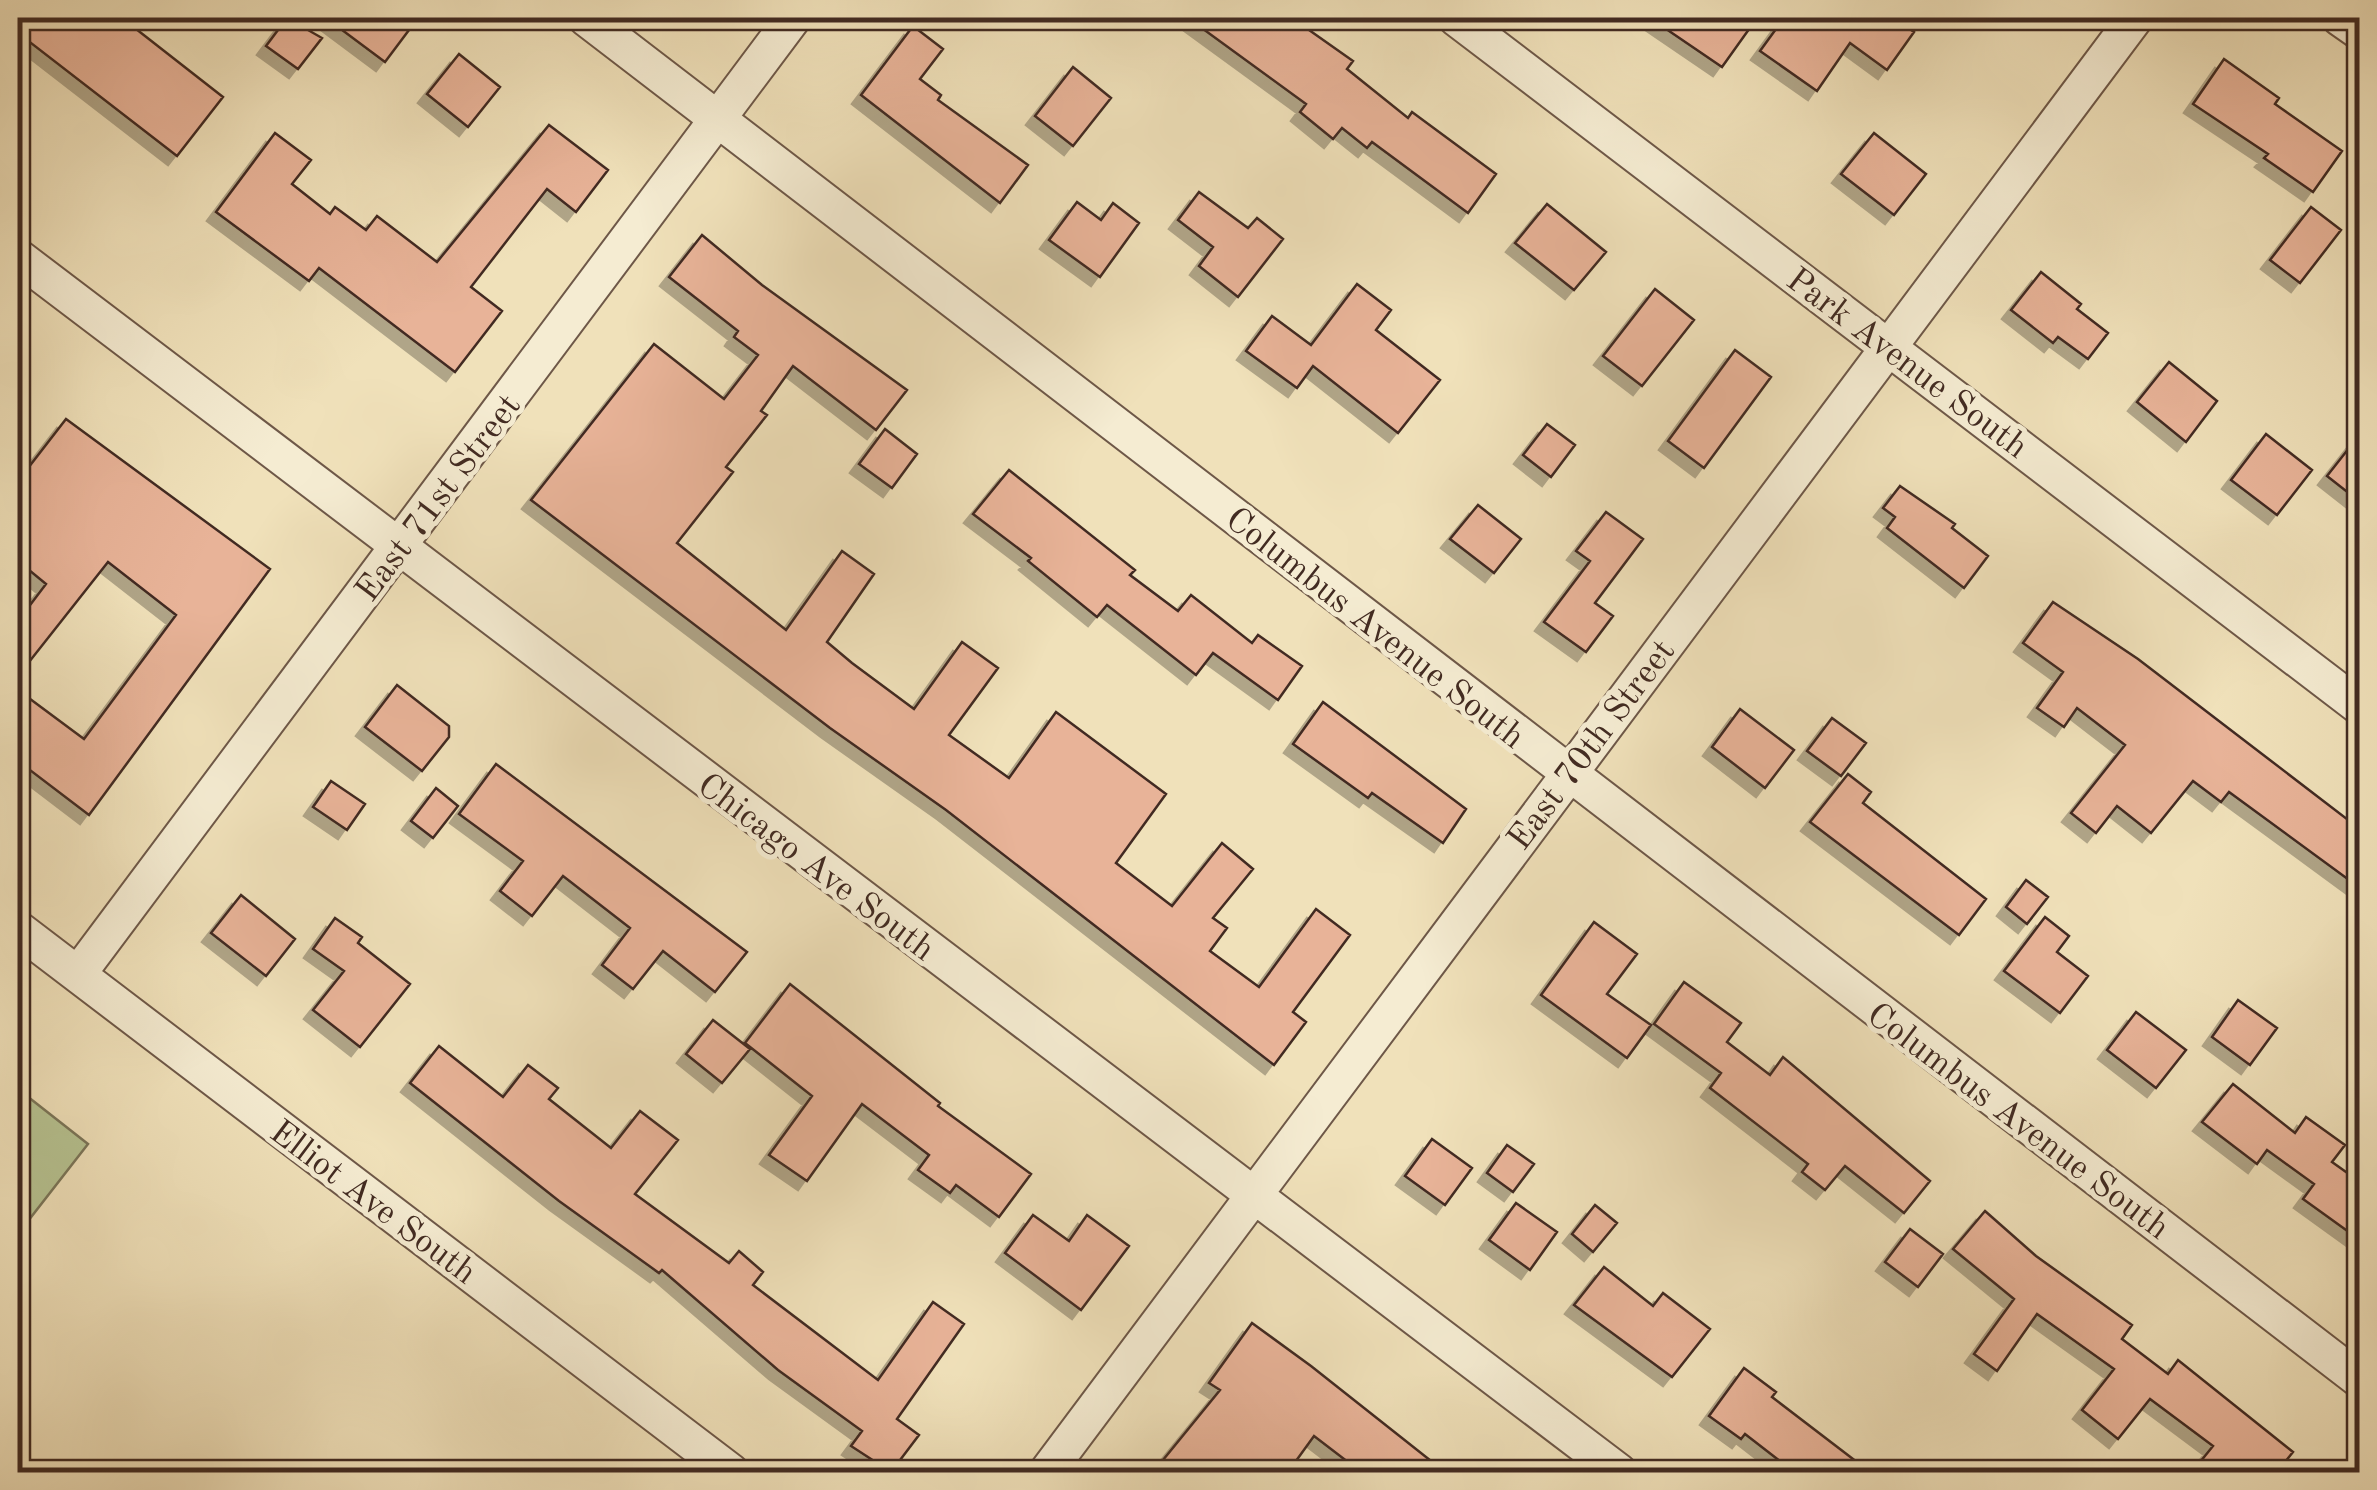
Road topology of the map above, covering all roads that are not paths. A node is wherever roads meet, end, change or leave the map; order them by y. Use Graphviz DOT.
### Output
graph roads {
  1 [pos="586,18"];
  2 [pos="793,18"];
  3 [pos="1456,18"];
  4 [pos="2135,18"];
  5 [pos="2340,18"];
  6 [pos="2360,32"];
  7 [pos="720,120"];
  8 [pos="18,257"];
  9 [pos="1888,348"];
  10 [pos="400,547"];
  11 [pos="2360,707"];
  12 [pos="1567,774"];
  13 [pos="18,929"];
  14 [pos="78,974"];
  15 [pos="1252,1198"];
  16 [pos="2360,1380"];
  17 [pos="731,1472"];
  18 [pos="1047,1472"];
  19 [pos="1619,1472"];
  1 -- 7 [label="street, Columbus Avenue South"];
  2 -- 7 [label="street, East 71st Street"];
  3 -- 9 [label="street, Park Avenue South"];
  4 -- 9 [label="street, East 70th Street"];
  5 -- 6 [label="street"];
  7 -- 10 [label="street, East 71st Street"];
  7 -- 12 [label="street, Columbus Avenue South"];
  8 -- 10 [label="street, Chicago Ave South"];
  9 -- 11 [label="street, Park Avenue South"];
  9 -- 12 [label="street, East 70th Street"];
  10 -- 14 [label="street, East 71st Street"];
  10 -- 15 [label="street, Chicago Ave South"];
  12 -- 15 [label="street, East 70th Street"];
  12 -- 16 [label="street, Columbus Avenue South"];
  13 -- 14 [label="street, Elliot Ave South"];
  14 -- 17 [label="street, Elliot Ave South"];
  15 -- 18 [label="street, East 70th Street"];
  15 -- 19 [label="street, Chicago Ave South"];
}
